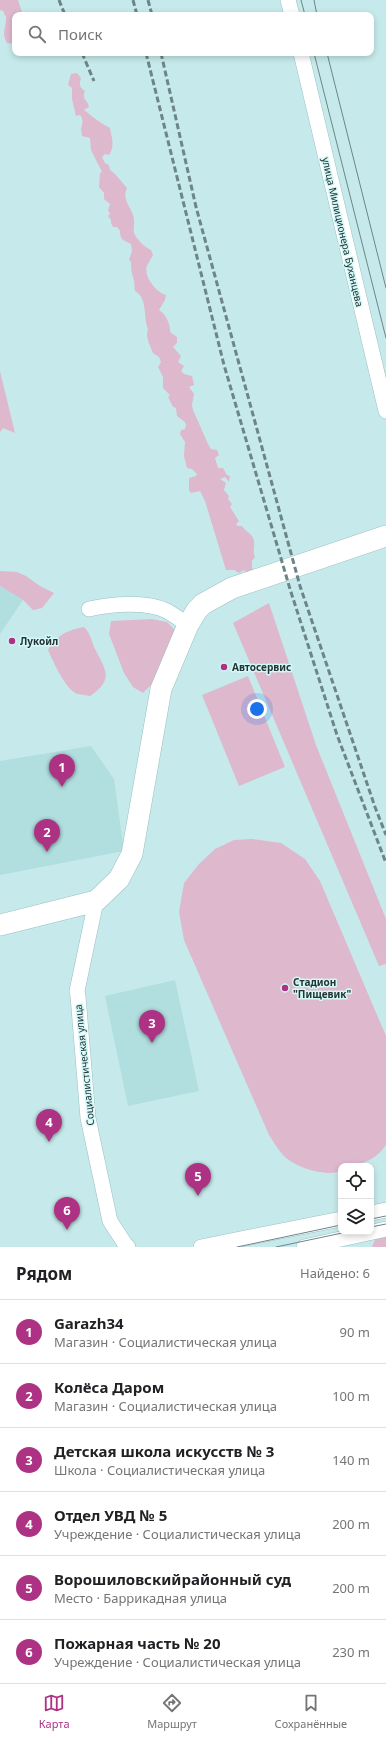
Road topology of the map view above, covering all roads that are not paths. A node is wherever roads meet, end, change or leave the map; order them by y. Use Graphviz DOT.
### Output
graph roads {
  1 [pos="288,0"];
  2 [pos="291,12"];
  3 [pos="302,56"];
  4 [pos="386,411"];
  5 [pos="386,536"];
  6 [pos="89,609"];
  7 [pos="188,625"];
  8 [pos="96,901"];
  9 [pos="0,926"];
  10 [pos="386,1210"];
  11 [pos="374,1212"];
  12 [pos="338,1220"];
  13 [pos="386,1229"];
  14 [pos="128,1247"];
  15 [pos="201,1247"];
  16 [pos="304,1247"];
  1 -- 2 [label="street"];
  3 -- 4 [label="street, улица Милиционера Буханцева"];
  5 -- 7 [label="street"];
  6 -- 7 [label="street"];
  7 -- 8 [label="street"];
  8 -- 9 [label="street"];
  8 -- 14 [label="street, Социалистическая улица"];
  10 -- 11 [label="street"];
  12 -- 15 [label="street"];
  13 -- 16 [label="street"];
}
